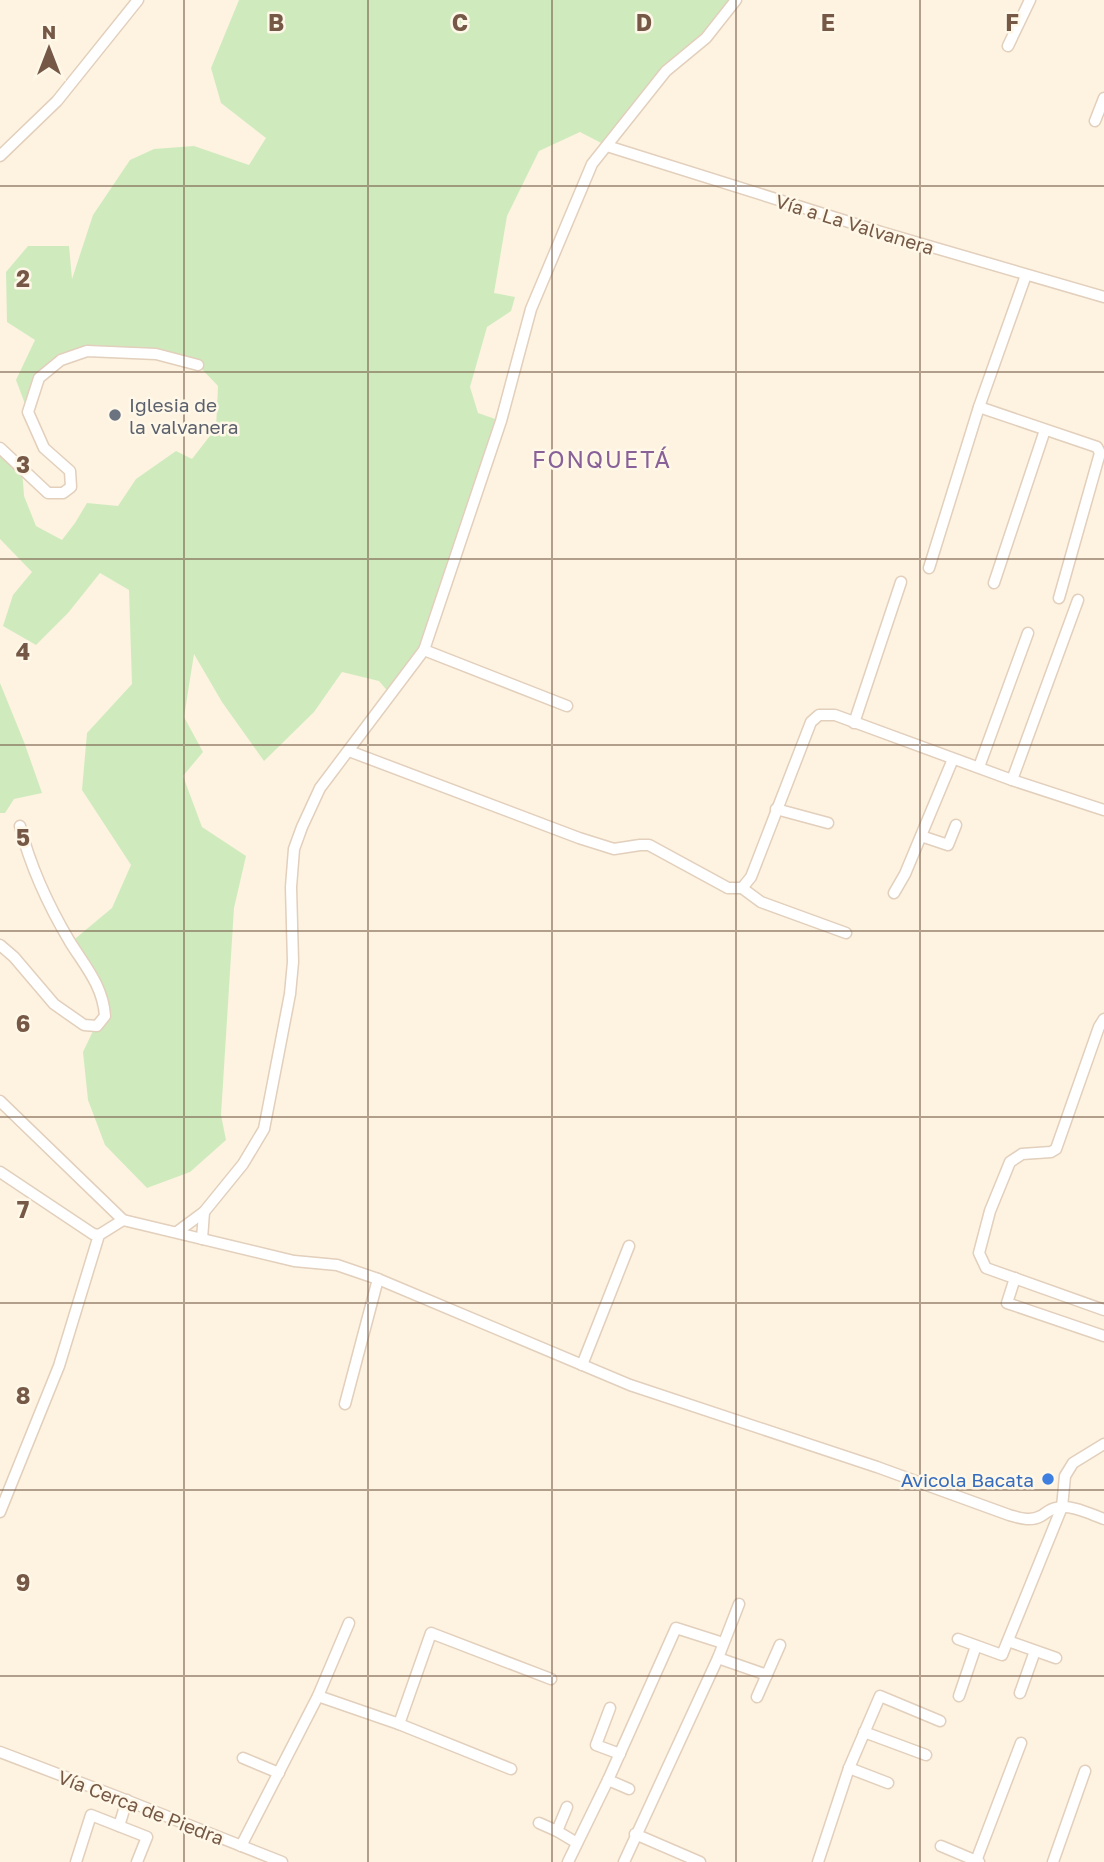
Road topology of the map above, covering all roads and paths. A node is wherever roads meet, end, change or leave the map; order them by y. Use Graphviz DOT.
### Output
graph roads {
  1 [pos="138,0"];
  2 [pos="736,0"];
  3 [pos="1030,0"];
  4 [pos="1008,46"];
  5 [pos="1104,98"];
  6 [pos="1095,121"];
  7 [pos="607,146"];
  8 [pos="0,156"];
  9 [pos="1026,275"];
  10 [pos="1104,297"];
  11 [pos="198,365"];
  12 [pos="979,407"];
  13 [pos="1045,430"];
  14 [pos="0,448"];
  15 [pos="929,568"];
  16 [pos="901,582"];
  17 [pos="994,583"];
  18 [pos="1059,598"];
  19 [pos="1078,600"];
  20 [pos="1028,633"];
  21 [pos="424,650"];
  22 [pos="567,706"];
  23 [pos="855,723"];
  24 [pos="349,751"];
  25 [pos="953,759"];
  26 [pos="979,767"];
  27 [pos="1012,780"];
  28 [pos="776,809"];
  29 [pos="1104,810"];
  30 [pos="828,823"];
  31 [pos="956,825"];
  32 [pos="20,826"];
  33 [pos="921,836"];
  34 [pos="742,888"];
  35 [pos="894,893"];
  36 [pos="846,933"];
  37 [pos="0,945"];
  38 [pos="1104,1019"];
  39 [pos="0,1101"];
  40 [pos="0,1172"];
  41 [pos="204,1212"];
  42 [pos="123,1220"];
  43 [pos="177,1232"];
  44 [pos="99,1235"];
  45 [pos="202,1239"];
  46 [pos="629,1245"];
  47 [pos="1015,1278"];
  48 [pos="379,1279"];
  49 [pos="1104,1310"];
  50 [pos="1104,1336"];
  51 [pos="582,1365"];
  52 [pos="345,1404"];
  53 [pos="1104,1444"];
  54 [pos="1062,1507"];
  55 [pos="0,1512"];
  56 [pos="1104,1519"];
  57 [pos="739,1604"];
  58 [pos="349,1623"];
  59 [pos="958,1639"];
  60 [pos="1008,1641"];
  61 [pos="723,1643"];
  62 [pos="780,1645"];
  63 [pos="976,1646"];
  64 [pos="1035,1651"];
  65 [pos="718,1658"];
  66 [pos="1056,1658"];
  67 [pos="767,1675"];
  68 [pos="551,1679"];
  69 [pos="1020,1693"];
  70 [pos="318,1696"];
  71 [pos="959,1696"];
  72 [pos="757,1697"];
  73 [pos="610,1708"];
  74 [pos="940,1721"];
  75 [pos="399,1724"];
  76 [pos="864,1732"];
  77 [pos="1021,1743"];
  78 [pos="0,1752"];
  79 [pos="620,1754"];
  80 [pos="926,1755"];
  81 [pos="243,1758"];
  82 [pos="849,1768"];
  83 [pos="512,1769"];
  84 [pos="1085,1771"];
  85 [pos="279,1773"];
  86 [pos="608,1780"];
  87 [pos="888,1783"];
  88 [pos="629,1789"];
  89 [pos="127,1800"];
  90 [pos="567,1807"];
  91 [pos="539,1823"];
  92 [pos="119,1826"];
  93 [pos="558,1831"];
  94 [pos="635,1834"];
  95 [pos="577,1843"];
  96 [pos="241,1846"];
  97 [pos="941,1846"];
  98 [pos="275,1861"];
  99 [pos="978,1861"];
  100 [pos="76,1862"];
  101 [pos="137,1862"];
  102 [pos="568,1862"];
  103 [pos="624,1862"];
  104 [pos="700,1862"];
  105 [pos="818,1862"];
  106 [pos="1053,1862"];
  1 -- 8 [label="street"];
  2 -- 7 [label="street"];
  3 -- 4 [label="street"];
  5 -- 6 [label="street"];
  7 -- 9 [label="street, Vía a La Valvanera"];
  7 -- 21 [label="street"];
  9 -- 10 [label="street, Vía a La Valvanera"];
  9 -- 12 [label="street"];
  11 -- 14 [label="street"];
  12 -- 13 [label="street"];
  12 -- 15 [label="street"];
  13 -- 17 [label="street"];
  13 -- 18 [label="street"];
  16 -- 23 [label="street"];
  19 -- 27 [label="street"];
  20 -- 26 [label="street"];
  21 -- 22 [label="street"];
  21 -- 24 [label="street"];
  23 -- 25 [label="street"];
  23 -- 28 [label="street"];
  24 -- 34 [label="street"];
  24 -- 41 [label="street"];
  25 -- 26 [label="street"];
  25 -- 33 [label="street"];
  26 -- 27 [label="street"];
  27 -- 29 [label="street"];
  28 -- 30 [label="street"];
  28 -- 34 [label="street"];
  31 -- 33 [label="street"];
  32 -- 37 [label="street"];
  33 -- 35 [label="street"];
  34 -- 36 [label="street"];
  38 -- 47 [label="street"];
  39 -- 42 [label="street"];
  40 -- 44 [label="street"];
  41 -- 43 [label="street"];
  41 -- 45 [label="street"];
  42 -- 43 [label="street"];
  42 -- 44 [label="street"];
  43 -- 45 [label="street"];
  44 -- 55 [label="street"];
  45 -- 48 [label="street"];
  46 -- 51 [label="street"];
  47 -- 49 [label="street"];
  47 -- 50 [label="street"];
  48 -- 51 [label="street"];
  48 -- 52 [label="street"];
  51 -- 54 [label="street"];
  53 -- 54 [label="street"];
  54 -- 56 [label="street"];
  54 -- 60 [label="street"];
  57 -- 61 [label="street"];
  58 -- 70 [label="street"];
  59 -- 63 [label="street"];
  60 -- 63 [label="street"];
  60 -- 64 [label="street"];
  61 -- 65 [label="street"];
  61 -- 79 [label="street"];
  62 -- 67 [label="street"];
  63 -- 71 [label="street"];
  64 -- 66 [label="street"];
  64 -- 69 [label="street"];
  65 -- 67 [label="street"];
  65 -- 94 [label="street"];
  67 -- 72 [label="street"];
  68 -- 75 [label="street"];
  70 -- 75 [label="street"];
  70 -- 85 [label="street"];
  73 -- 79 [label="street"];
  74 -- 76 [label="street"];
  75 -- 83 [label="street"];
  76 -- 80 [label="street"];
  76 -- 82 [label="street"];
  77 -- 99 [label="street"];
  78 -- 89 [label="street, Vía Cerca de Piedra"];
  79 -- 86 [label="street"];
  81 -- 85 [label="street"];
  82 -- 87 [label="street"];
  82 -- 105 [label="street"];
  84 -- 106 [label="street"];
  85 -- 96 [label="street"];
  86 -- 88 [label="street"];
  86 -- 95 [label="street"];
  89 -- 92 [label="street"];
  89 -- 96 [label="street, Vía Cerca de Piedra"];
  90 -- 93 [label="street"];
  91 -- 93 [label="street"];
  92 -- 100 [label="street"];
  92 -- 101 [label="street"];
  93 -- 95 [label="street"];
  94 -- 103 [label="street"];
  94 -- 104 [label="street"];
  95 -- 102 [label="street"];
  96 -- 98 [label="street, Vía Cerca de Piedra"];
  97 -- 99 [label="street"];
}
